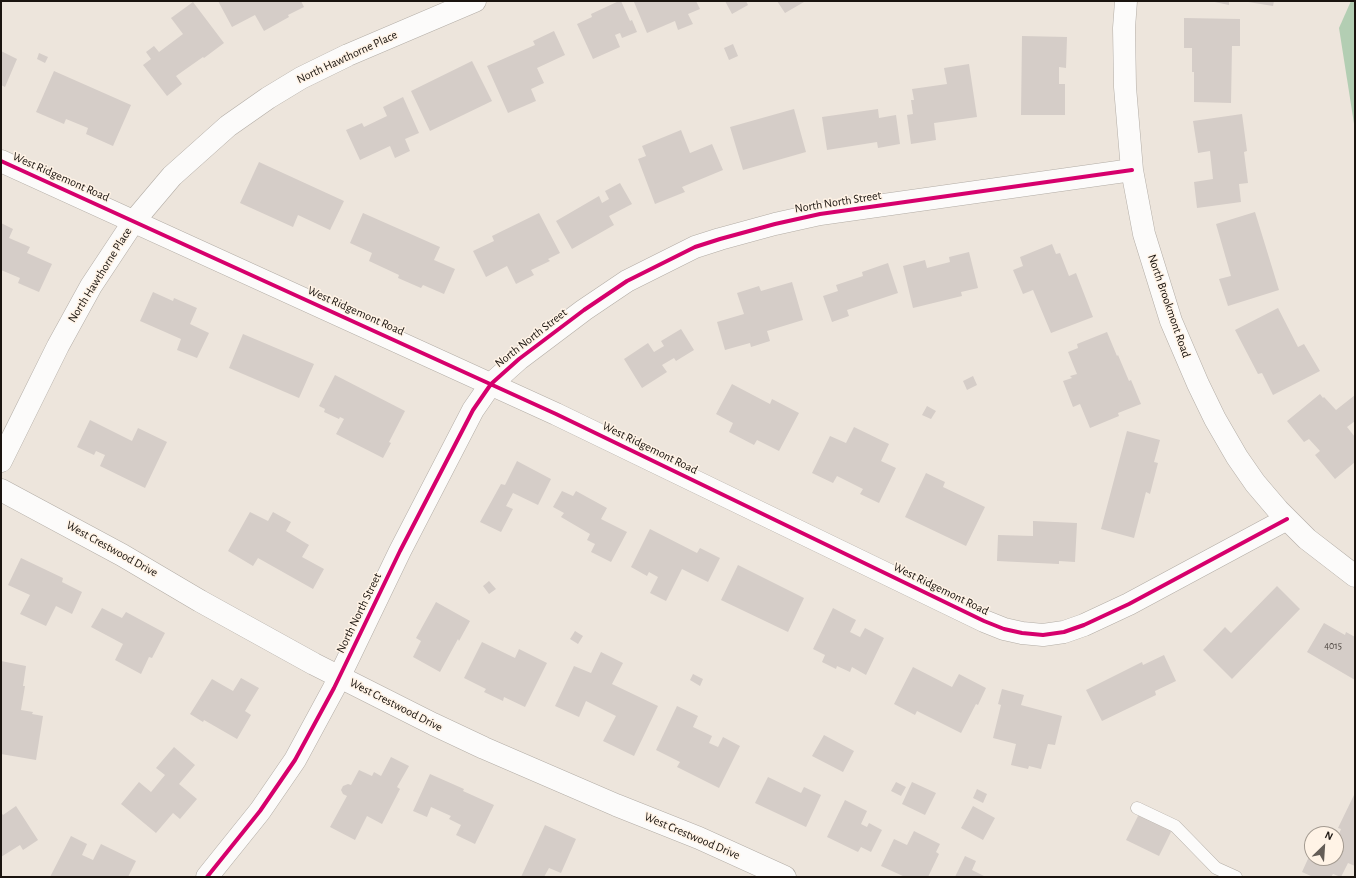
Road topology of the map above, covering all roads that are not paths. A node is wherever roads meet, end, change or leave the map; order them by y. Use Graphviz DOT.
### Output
graph roads {
  1 [pos="475,1"];
  2 [pos="1126,1"];
  3 [pos="1,161"];
  4 [pos="1132,170"];
  5 [pos="134,221"];
  6 [pos="491,384"];
  7 [pos="1,461"];
  8 [pos="1,490"];
  9 [pos="1287,519"];
  10 [pos="1355,576"];
  11 [pos="339,677"];
  12 [pos="1137,808"];
  13 [pos="207,877"];
  14 [pos="785,877"];
  15 [pos="1236,877"];
  1 -- 5 [label="street, North Hawthorne Place"];
  2 -- 4 [label="street, North Brookmont Road"];
  3 -- 5 [label="street, West Ridgemont Road"];
  4 -- 6 [label="street, North North Street"];
  4 -- 9 [label="street, North Brookmont Road"];
  5 -- 6 [label="street, West Ridgemont Road"];
  5 -- 7 [label="street, North Hawthorne Place"];
  6 -- 9 [label="street, West Ridgemont Road"];
  6 -- 11 [label="street, North North Street"];
  8 -- 11 [label="street, West Crestwood Drive"];
  9 -- 10 [label="street, North Brookmont Road"];
  11 -- 13 [label="street, North North Street"];
  11 -- 14 [label="street, West Crestwood Drive"];
  12 -- 15 [label="lane"];
}
